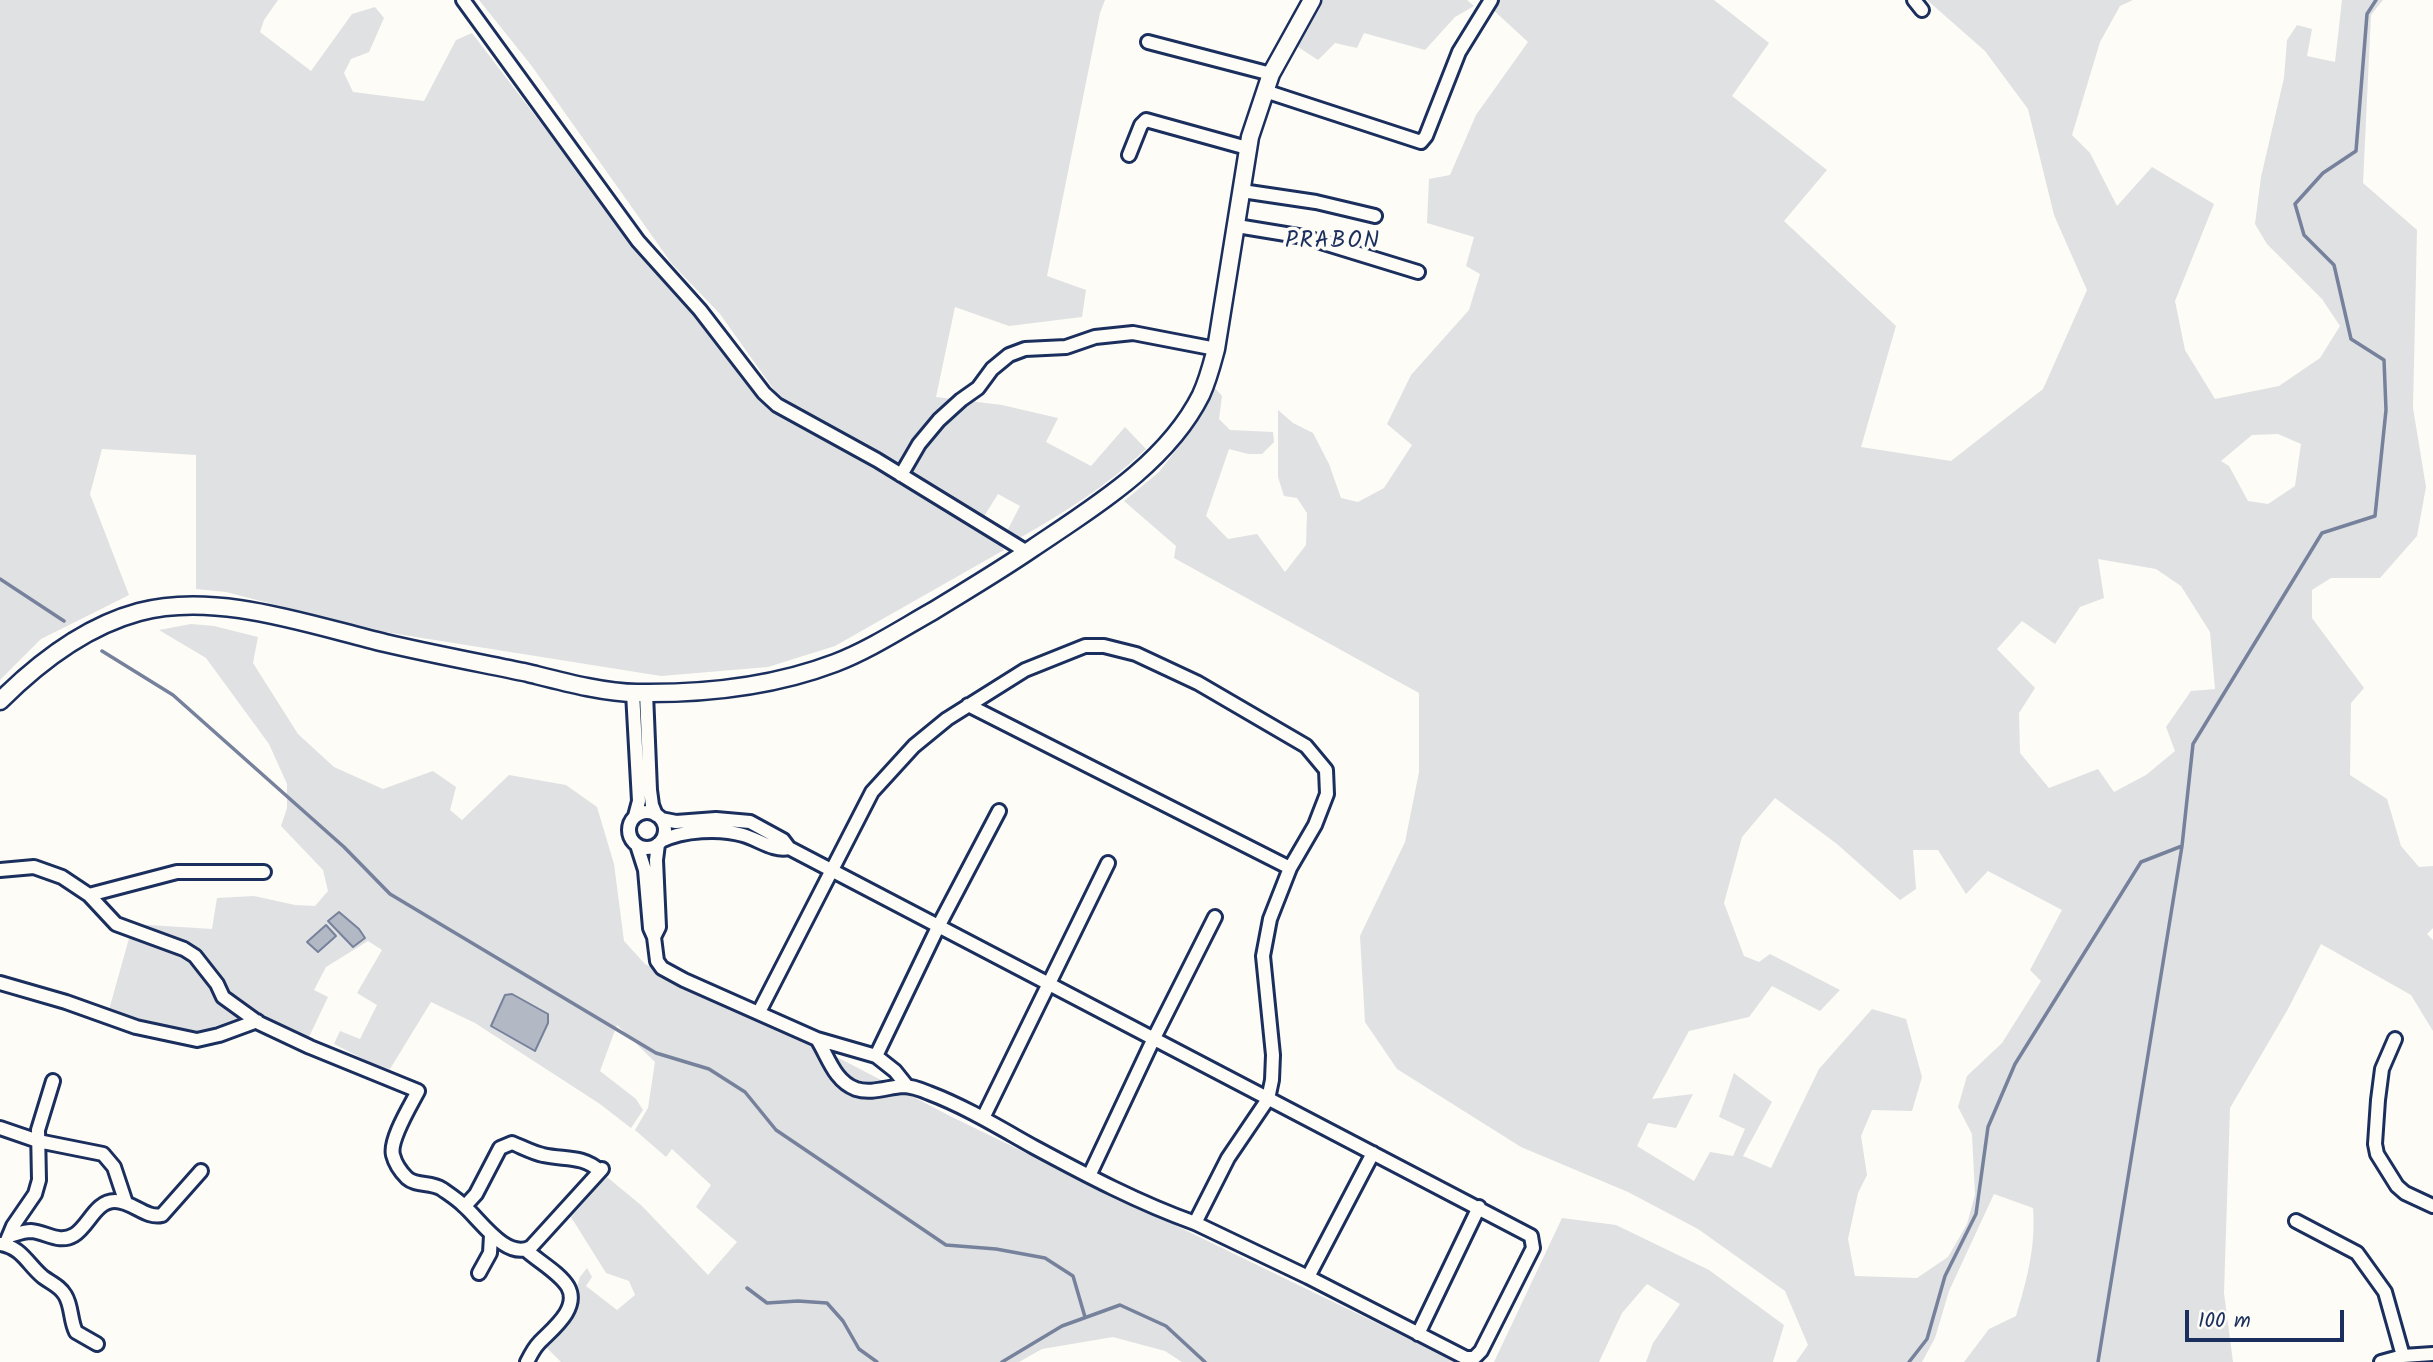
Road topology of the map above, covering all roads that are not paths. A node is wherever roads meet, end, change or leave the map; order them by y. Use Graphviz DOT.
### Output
graph roads {
  1 [pos="463,0"];
  2 [pos="1312,0"];
  3 [pos="1491,0"];
  4 [pos="1148,42"];
  5 [pos="1271,74"];
  6 [pos="1265,91"];
  7 [pos="1247,148"];
  8 [pos="1129,155"];
  9 [pos="1241,191"];
  10 [pos="1375,216"];
  11 [pos="1237,226"];
  12 [pos="1418,272"];
  13 [pos="1216,349"];
  14 [pos="901,475"];
  15 [pos="1027,552"];
  16 [pos="640,693"];
  17 [pos="0,701"];
  18 [pos="968,705"];
  19 [pos="999,811"];
  20 [pos="635,816"];
  21 [pos="658,817"];
  22 [pos="716,825"];
  23 [pos="660,842"];
  24 [pos="637,845"];
  25 [pos="1108,863"];
  26 [pos="1290,868"];
  27 [pos="0,870"];
  28 [pos="833,871"];
  29 [pos="264,872"];
  30 [pos="89,895"];
  31 [pos="1215,917"];
  32 [pos="939,925"];
  33 [pos="654,937"];
  34 [pos="0,983"];
  35 [pos="1050,983"];
  36 [pos="759,1012"];
  37 [pos="257,1021"];
  38 [pos="1154,1038"];
  39 [pos="817,1039"];
  40 [pos="2395,1039"];
  41 [pos="876,1056"];
  42 [pos="53,1081"];
  43 [pos="907,1086"];
  44 [pos="1268,1099"];
  45 [pos="983,1118"];
  46 [pos="0,1128"];
  47 [pos="38,1141"];
  48 [pos="1373,1153"];
  49 [pos="201,1171"];
  50 [pos="1089,1176"];
  51 [pos="2431,1201"];
  52 [pos="126,1203"];
  53 [pos="465,1206"];
  54 [pos="1479,1207"];
  55 [pos="2296,1220"];
  56 [pos="1195,1223"];
  57 [pos="491,1235"];
  58 [pos="5,1242"];
  59 [pos="526,1250"];
  60 [pos="479,1273"];
  61 [pos="1307,1277"];
  62 [pos="1418,1335"];
  63 [pos="97,1344"];
  64 [pos="2433,1354"];
  65 [pos="2403,1356"];
  66 [pos="527,1362"];
  67 [pos="2381,1362"];
  1 -- 14 [label="street"];
  2 -- 5 [label="street"];
  3 -- 6 [label="street"];
  4 -- 5 [label="street"];
  5 -- 6 [label="street"];
  6 -- 7 [label="street"];
  7 -- 8 [label="street"];
  7 -- 9 [label="street"];
  9 -- 10 [label="street"];
  9 -- 11 [label="street"];
  11 -- 12 [label="street"];
  11 -- 13 [label="street"];
  13 -- 14 [label="street"];
  13 -- 15 [label="street"];
  14 -- 15 [label="street"];
  15 -- 16 [label="street"];
  16 -- 17 [label="street"];
  16 -- 20 [label="street"];
  16 -- 21 [label="street"];
  18 -- 26 [label="street"];
  18 -- 26 [label="street"];
  18 -- 28 [label="street"];
  19 -- 32 [label="street"];
  20 -- 21 [label="street"];
  20 -- 24 [label="street"];
  21 -- 22 [label="street"];
  21 -- 23 [label="street"];
  22 -- 23 [label="street"];
  22 -- 28 [label="street"];
  23 -- 24 [label="street"];
  23 -- 33 [label="street"];
  24 -- 33 [label="street"];
  25 -- 35 [label="street"];
  26 -- 44 [label="street"];
  27 -- 30 [label="street"];
  28 -- 32 [label="street"];
  28 -- 36 [label="street"];
  29 -- 30 [label="street"];
  30 -- 37 [label="street"];
  31 -- 38 [label="street"];
  32 -- 35 [label="street"];
  32 -- 41 [label="street"];
  33 -- 36 [label="street"];
  34 -- 37 [label="street"];
  35 -- 38 [label="street"];
  35 -- 45 [label="street"];
  36 -- 39 [label="street"];
  37 -- 53 [label="street"];
  38 -- 44 [label="street"];
  38 -- 50 [label="street"];
  39 -- 41 [label="street"];
  39 -- 43 [label="street"];
  40 -- 51 [label="street"];
  41 -- 43 [label="street"];
  42 -- 47 [label="street"];
  43 -- 45 [label="street"];
  44 -- 48 [label="street"];
  44 -- 56 [label="street"];
  45 -- 50 [label="street"];
  46 -- 47 [label="street"];
  47 -- 52 [label="street"];
  47 -- 58 [label="street"];
  48 -- 54 [label="street"];
  48 -- 61 [label="street"];
  49 -- 52 [label="street"];
  50 -- 56 [label="street"];
  52 -- 58 [label="street"];
  53 -- 57 [label="street"];
  53 -- 59 [label="street"];
  54 -- 62 [label="street"];
  54 -- 62 [label="street"];
  55 -- 65 [label="street"];
  56 -- 61 [label="street"];
  57 -- 59 [label="street"];
  57 -- 60 [label="street"];
  58 -- 63 [label="street"];
  59 -- 66 [label="street"];
  61 -- 62 [label="street"];
  64 -- 65 [label="street"];
  65 -- 67 [label="street"];
}
